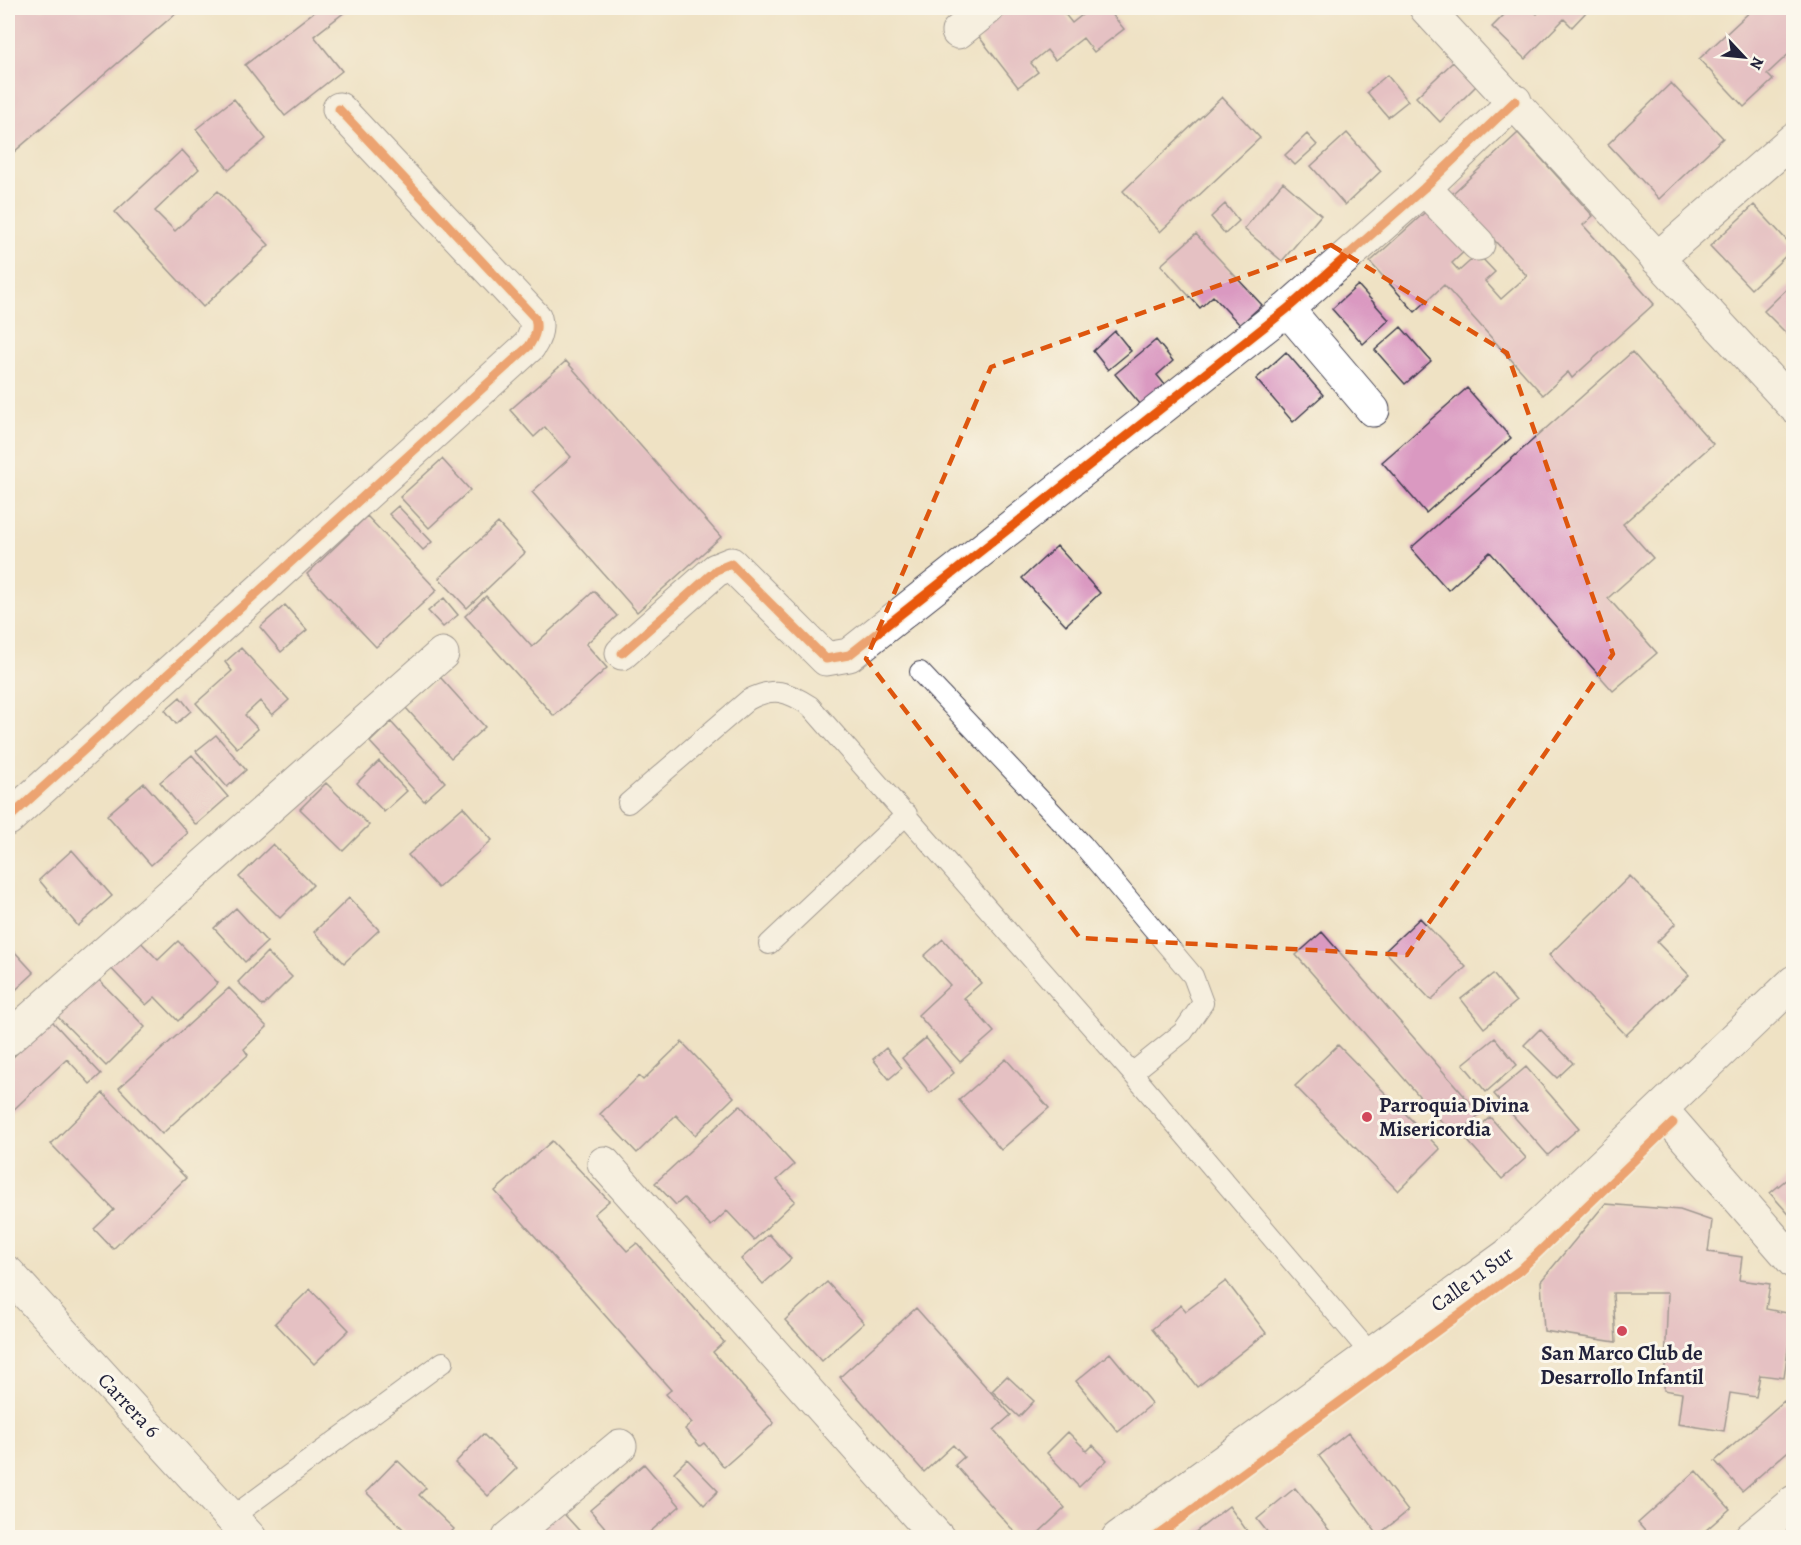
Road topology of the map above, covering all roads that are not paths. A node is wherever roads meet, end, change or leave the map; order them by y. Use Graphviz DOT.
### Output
graph roads {
  1 [pos="988,8"];
  2 [pos="1426,8"];
  3 [pos="958,32"];
  4 [pos="1515,101"];
  5 [pos="339,109"];
  6 [pos="1794,139"];
  7 [pos="1424,189"];
  8 [pos="1478,244"];
  9 [pos="1657,259"];
  10 [pos="1287,309"];
  11 [pos="1794,406"];
  12 [pos="1373,410"];
  13 [pos="622,653"];
  14 [pos="442,654"];
  15 [pos="920,672"];
  16 [pos="628,803"];
  17 [pos="907,814"];
  18 [pos="8,819"];
  19 [pos="769,944"];
  20 [pos="1788,1000"];
  21 [pos="8,1039"];
  22 [pos="1132,1073"];
  23 [pos="1661,1109"];
  24 [pos="604,1163"];
  25 [pos="1794,1262"];
  26 [pos="8,1273"];
  27 [pos="1370,1353"];
  28 [pos="443,1362"];
  29 [pos="620,1446"];
  30 [pos="1794,1502"];
  31 [pos="241,1527"];
  32 [pos="509,1538"];
  33 [pos="938,1538"];
  34 [pos="1119,1538"];
  35 [pos="1751,1538"];
  1 -- 3 [label="street"];
  2 -- 4 [label="street"];
  4 -- 7 [label="street"];
  4 -- 9 [label="street"];
  5 -- 18 [label="street"];
  6 -- 9 [label="street"];
  7 -- 8 [label="street"];
  7 -- 10 [label="street"];
  9 -- 11 [label="street"];
  10 -- 12 [label="street"];
  10 -- 13 [label="street"];
  14 -- 21 [label="street"];
  15 -- 22 [label="lane"];
  16 -- 17 [label="lane"];
  17 -- 19 [label="lane"];
  17 -- 22 [label="lane"];
  20 -- 23 [label="street, Calle 11 Sur"];
  22 -- 27 [label="lane"];
  23 -- 25 [label="street"];
  23 -- 27 [label="street, Calle 11 Sur"];
  24 -- 33 [label="street"];
  26 -- 31 [label="street, Carrera 6"];
  27 -- 34 [label="street, Calle 11 Sur"];
  28 -- 31 [label="lane"];
  29 -- 32 [label="street"];
  30 -- 35 [label="street"];
}
